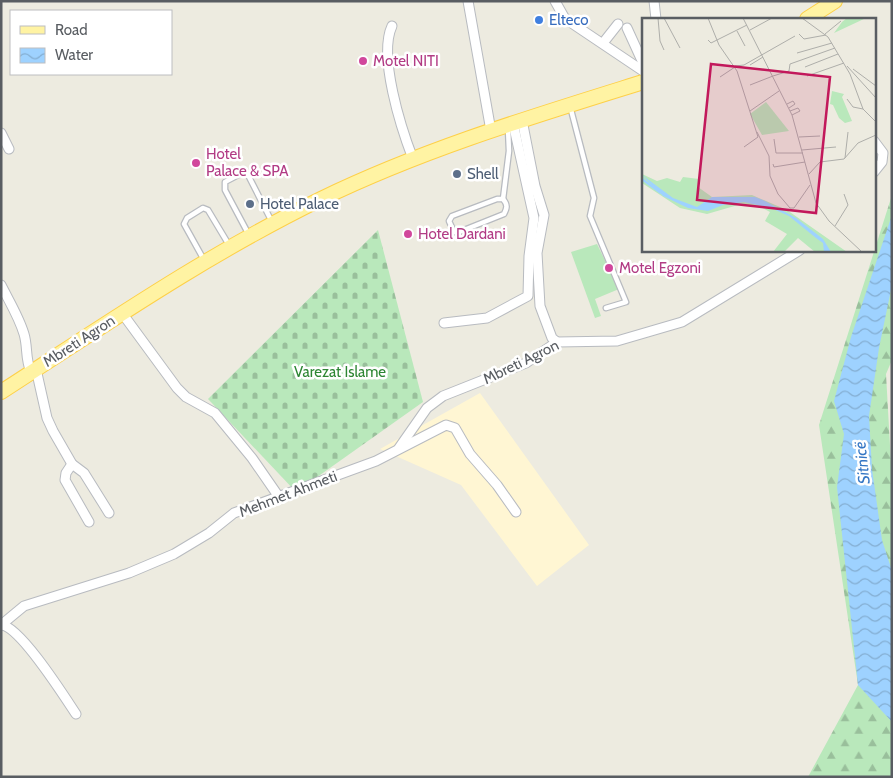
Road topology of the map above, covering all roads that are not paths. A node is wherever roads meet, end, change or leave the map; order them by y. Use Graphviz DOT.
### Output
graph roads {
  1 [pos="468,1"];
  2 [pos="554,1"];
  3 [pos="654,1"];
  4 [pos="835,1"];
  5 [pos="656,18"];
  6 [pos="809,18"];
  7 [pos="618,24"];
  8 [pos="392,26"];
  9 [pos="627,28"];
  10 [pos="603,43"];
  11 [pos="642,60"];
  12 [pos="642,70"];
  13 [pos="642,82"];
  14 [pos="570,105"];
  15 [pos="514,122"];
  16 [pos="492,130"];
  17 [pos="1,133"];
  18 [pos="876,144"];
  19 [pos="9,149"];
  20 [pos="413,159"];
  21 [pos="876,170"];
  22 [pos="503,199"];
  23 [pos="272,223"];
  24 [pos="249,236"];
  25 [pos="230,247"];
  26 [pos="798,251"];
  27 [pos="205,261"];
  28 [pos="1,284"];
  29 [pos="606,308"];
  30 [pos="122,313"];
  31 [pos="444,323"];
  32 [pos="557,342"];
  33 [pos="34,371"];
  34 [pos="1,392"];
  35 [pos="398,450"];
  36 [pos="72,464"];
  37 [pos="279,497"];
  38 [pos="109,512"];
  39 [pos="516,512"];
  40 [pos="89,522"];
  41 [pos="2,625"];
  42 [pos="76,714"];
  1 -- 16 [label="street"];
  2 -- 10 [label="street"];
  3 -- 5 [label="street"];
  4 -- 6 [label="main road"];
  7 -- 10 [label="street"];
  8 -- 20 [label="street"];
  9 -- 11 [label="street"];
  10 -- 12 [label="street"];
  13 -- 14 [label="main road, Mbreti Agron"];
  14 -- 15 [label="main road, Mbreti Agron"];
  14 -- 29 [label="lane"];
  15 -- 16 [label="main road, Mbreti Agron"];
  15 -- 22 [label="lane"];
  15 -- 31 [label="street"];
  15 -- 32 [label="street"];
  16 -- 20 [label="main road, Mbreti Agron"];
  17 -- 19 [label="street"];
  18 -- 21 [label="street"];
  20 -- 23 [label="main road, Mbreti Agron"];
  22 -- 22 [label="lane"];
  23 -- 24 [label="main road, Mbreti Agron"];
  23 -- 24 [label="lane"];
  24 -- 25 [label="main road, Mbreti Agron"];
  25 -- 27 [label="main road, Mbreti Agron"];
  25 -- 27 [label="lane"];
  26 -- 32 [label="street, Mbreti Agron"];
  27 -- 30 [label="main road, Mbreti Agron"];
  28 -- 33 [label="street"];
  30 -- 33 [label="main road, Mbreti Agron"];
  30 -- 37 [label="street, Mbreti Agron"];
  32 -- 35 [label="street, Mbreti Agron"];
  33 -- 34 [label="main road, Mbreti Agron"];
  33 -- 36 [label="street, Mbreti Agron"];
  35 -- 37 [label="street, Mehmet Ahmeti"];
  35 -- 39 [label="street, Mehmet Ahmeti"];
  36 -- 38 [label="street, Mbreti Agron"];
  36 -- 40 [label="street"];
  37 -- 41 [label="street, Mehmet Ahmeti"];
  41 -- 42 [label="street, Mehmet Ahmeti"];
}
